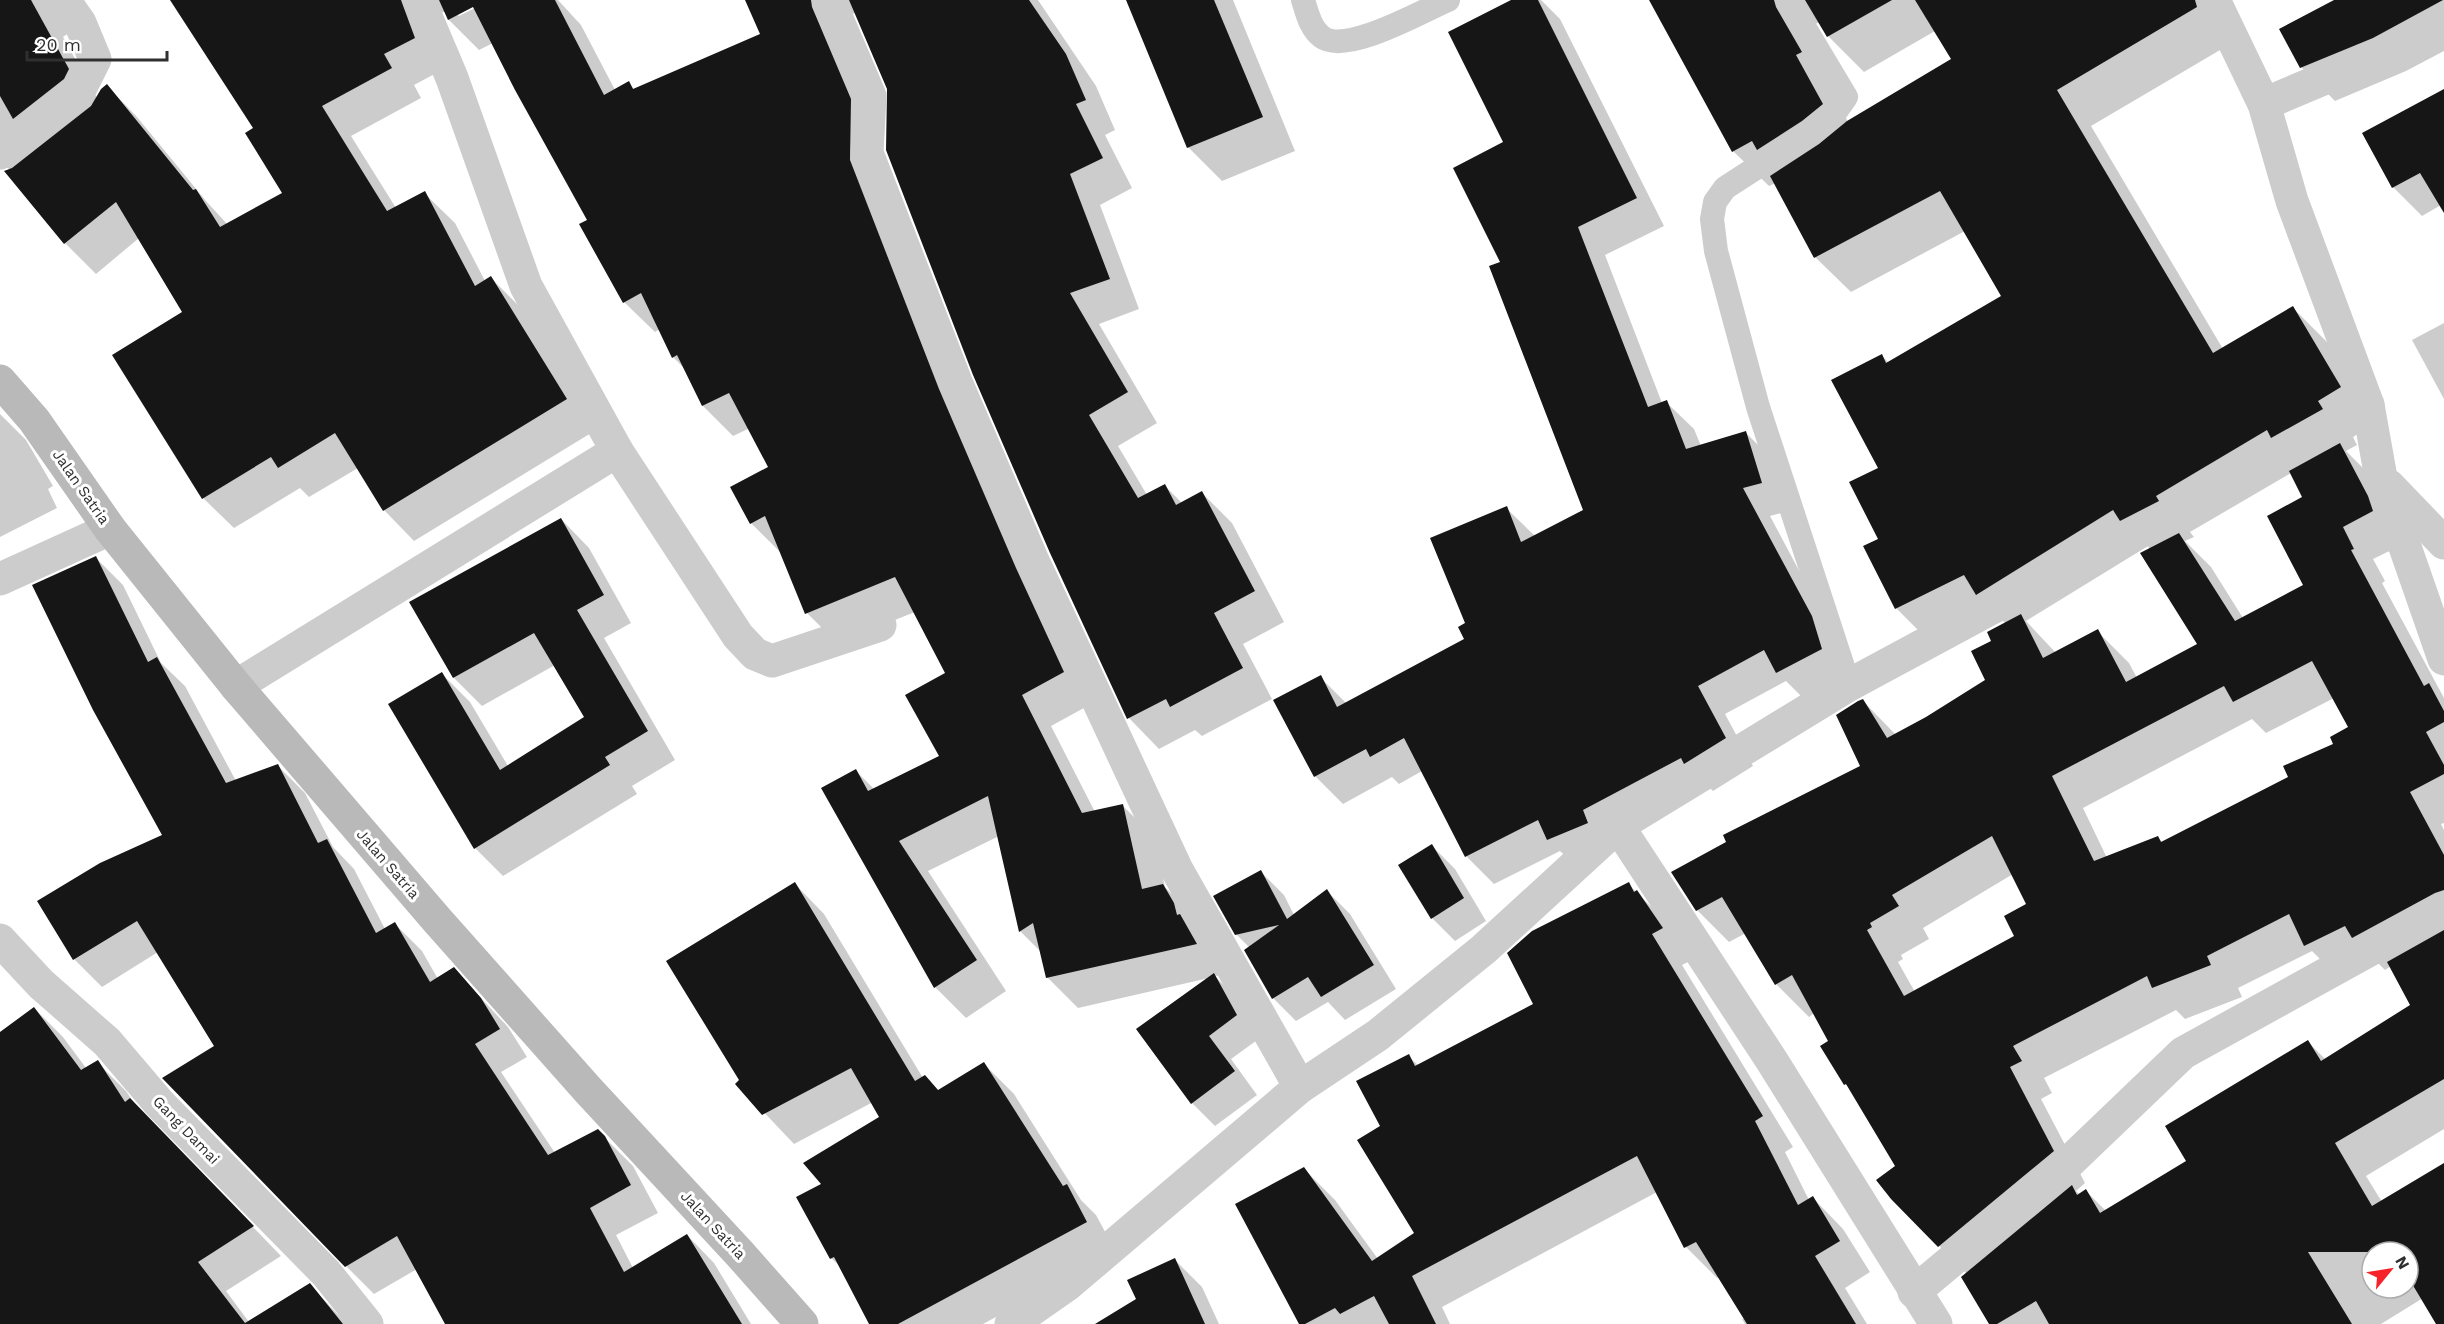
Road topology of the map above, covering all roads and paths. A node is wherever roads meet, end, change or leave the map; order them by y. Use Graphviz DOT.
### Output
graph roads {
  1 [pos="64,0"];
  2 [pos="419,0"];
  3 [pos="829,0"];
  4 [pos="1302,0"];
  5 [pos="1448,0"];
  6 [pos="1788,0"];
  7 [pos="2214,0"];
  8 [pos="2444,28"];
  9 [pos="2264,104"];
  10 [pos="0,153"];
  11 [pos="0,381"];
  12 [pos="2368,405"];
  13 [pos="617,451"];
  14 [pos="2381,478"];
  15 [pos="110,529"];
  16 [pos="2444,543"];
  17 [pos="0,579"];
  18 [pos="880,625"];
  19 [pos="2444,659"];
  20 [pos="1849,685"];
  21 [pos="236,686"];
  22 [pos="1618,826"];
  23 [pos="2444,909"];
  24 [pos="0,940"];
  25 [pos="1300,1087"];
  26 [pos="1914,1292"];
  27 [pos="368,1324"];
  28 [pos="802,1324"];
  29 [pos="1011,1324"];
  30 [pos="1936,1324"];
  1 -- 10 [label="street"];
  2 -- 13 [label="street"];
  3 -- 25 [label="street"];
  4 -- 5 [label="lane"];
  6 -- 20 [label="lane"];
  7 -- 9 [label="street"];
  8 -- 9 [label="street"];
  9 -- 12 [label="street"];
  11 -- 15 [label="street, Jalan Satria"];
  12 -- 14 [label="street"];
  12 -- 20 [label="street"];
  13 -- 18 [label="street"];
  13 -- 21 [label="street"];
  14 -- 16 [label="street"];
  14 -- 19 [label="street"];
  15 -- 17 [label="street"];
  15 -- 21 [label="street, Jalan Satria"];
  20 -- 22 [label="street"];
  21 -- 28 [label="street, Jalan Satria"];
  22 -- 25 [label="street"];
  22 -- 26 [label="street"];
  23 -- 26 [label="street"];
  24 -- 27 [label="street, Gang Damai"];
  25 -- 29 [label="street"];
  26 -- 30 [label="street"];
}
